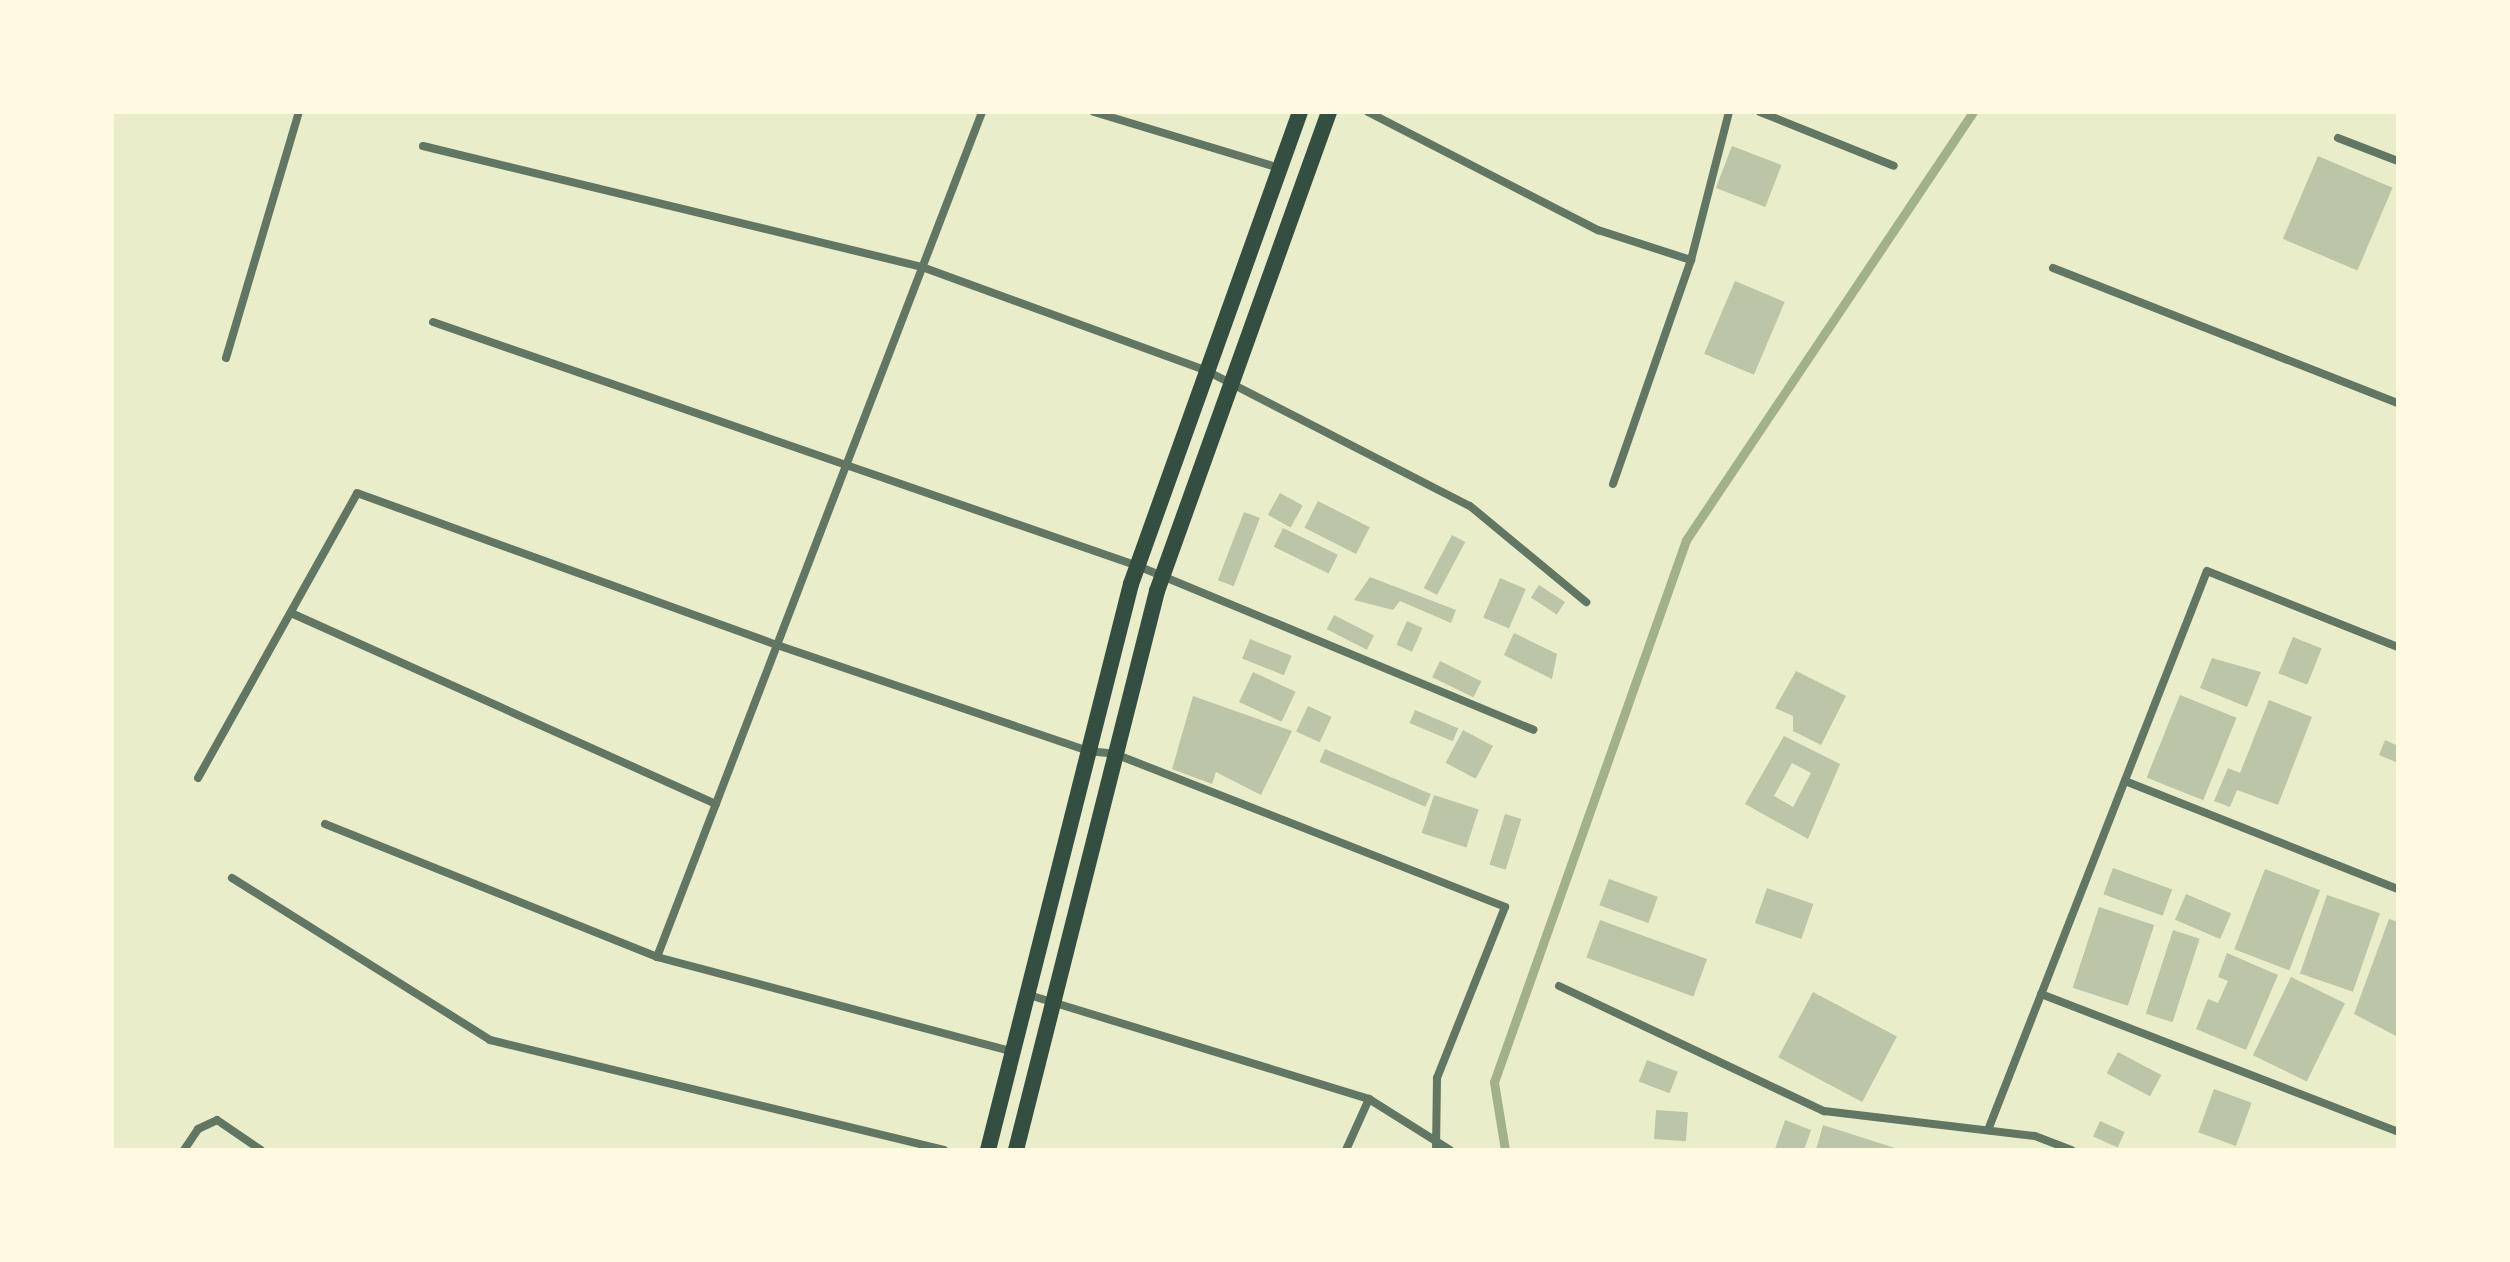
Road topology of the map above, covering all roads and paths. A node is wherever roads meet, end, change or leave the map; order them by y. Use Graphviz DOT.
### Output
graph roads {
  1 [pos="299,112"];
  2 [pos="982,112"];
  3 [pos="1094,112"];
  4 [pos="1300,112"];
  5 [pos="1329,112"];
  6 [pos="1368,112"];
  7 [pos="1729,112"];
  8 [pos="1760,112"];
  9 [pos="2338,138"];
  10 [pos="423,146"];
  11 [pos="2398,161"];
  12 [pos="1894,166"];
  13 [pos="1280,168"];
  14 [pos="1691,260"];
  15 [pos="922,267"];
  16 [pos="2053,268"];
  17 [pos="433,322"];
  18 [pos="226,358"];
  19 [pos="1205,370"];
  20 [pos="1229,383"];
  21 [pos="2398,403"];
  22 [pos="848,460"];
  23 [pos="1613,484"];
  24 [pos="1138,566"];
  25 [pos="1162,577"];
  26 [pos="1586,602"];
  27 [pos="291,613"];
  28 [pos="777,645"];
  29 [pos="2398,647"];
  30 [pos="1533,730"];
  31 [pos="1088,751"];
  32 [pos="1115,754"];
  33 [pos="198,778"];
  34 [pos="2125,781"];
  35 [pos="716,804"];
  36 [pos="325,824"];
  37 [pos="232,878"];
  38 [pos="2398,889"];
  39 [pos="657,957"];
  40 [pos="1559,986"];
  41 [pos="2041,994"];
  42 [pos="1029,995"];
  43 [pos="1055,1002"];
  44 [pos="1014,1052"];
  45 [pos="1369,1099"];
  46 [pos="1988,1130"];
  47 [pos="2398,1132"];
  48 [pos="1436,1146"];
  49 [pos="184,1150"];
  50 [pos="261,1150"];
  51 [pos="944,1150"];
  52 [pos="988,1150"];
  53 [pos="1016,1150"];
  54 [pos="1346,1150"];
  55 [pos="1450,1150"];
  56 [pos="2071,1150"];
  1 -- 18 [label="street"];
  2 -- 15 [label="street"];
  3 -- 13 [label="street"];
  4 -- 13 [label="main road"];
  5 -- 20 [label="main road"];
  6 -- 14 [label="street"];
  7 -- 14 [label="street"];
  8 -- 12 [label="street"];
  9 -- 11 [label="street"];
  10 -- 15 [label="street"];
  13 -- 19 [label="main road"];
  14 -- 23 [label="street"];
  15 -- 19 [label="street"];
  15 -- 22 [label="street"];
  16 -- 21 [label="street"];
  17 -- 22 [label="street"];
  19 -- 20 [label="street"];
  19 -- 24 [label="main road"];
  20 -- 25 [label="main road"];
  20 -- 26 [label="street"];
  22 -- 24 [label="street"];
  22 -- 28 [label="street"];
  24 -- 25 [label="street"];
  24 -- 31 [label="main road"];
  25 -- 30 [label="street"];
  25 -- 32 [label="main road"];
  27 -- 28 [label="street"];
  27 -- 33 [label="street"];
  27 -- 35 [label="street"];
  28 -- 31 [label="street"];
  28 -- 35 [label="street"];
  29 -- 34 [label="street"];
  31 -- 32 [label="street"];
  31 -- 42 [label="main road"];
  32 -- 43 [label="main road"];
  32 -- 48 [label="street"];
  34 -- 38 [label="street"];
  34 -- 41 [label="street"];
  35 -- 39 [label="street"];
  36 -- 39 [label="street"];
  37 -- 51 [label="street"];
  39 -- 44 [label="street"];
  40 -- 46 [label="street"];
  41 -- 46 [label="street"];
  41 -- 47 [label="street"];
  42 -- 43 [label="street"];
  42 -- 44 [label="main road"];
  43 -- 45 [label="street"];
  43 -- 53 [label="main road"];
  44 -- 52 [label="main road"];
  45 -- 48 [label="street"];
  45 -- 54 [label="street"];
  46 -- 56 [label="street"];
  48 -- 55 [label="street"];
  49 -- 50 [label="street"];
}
